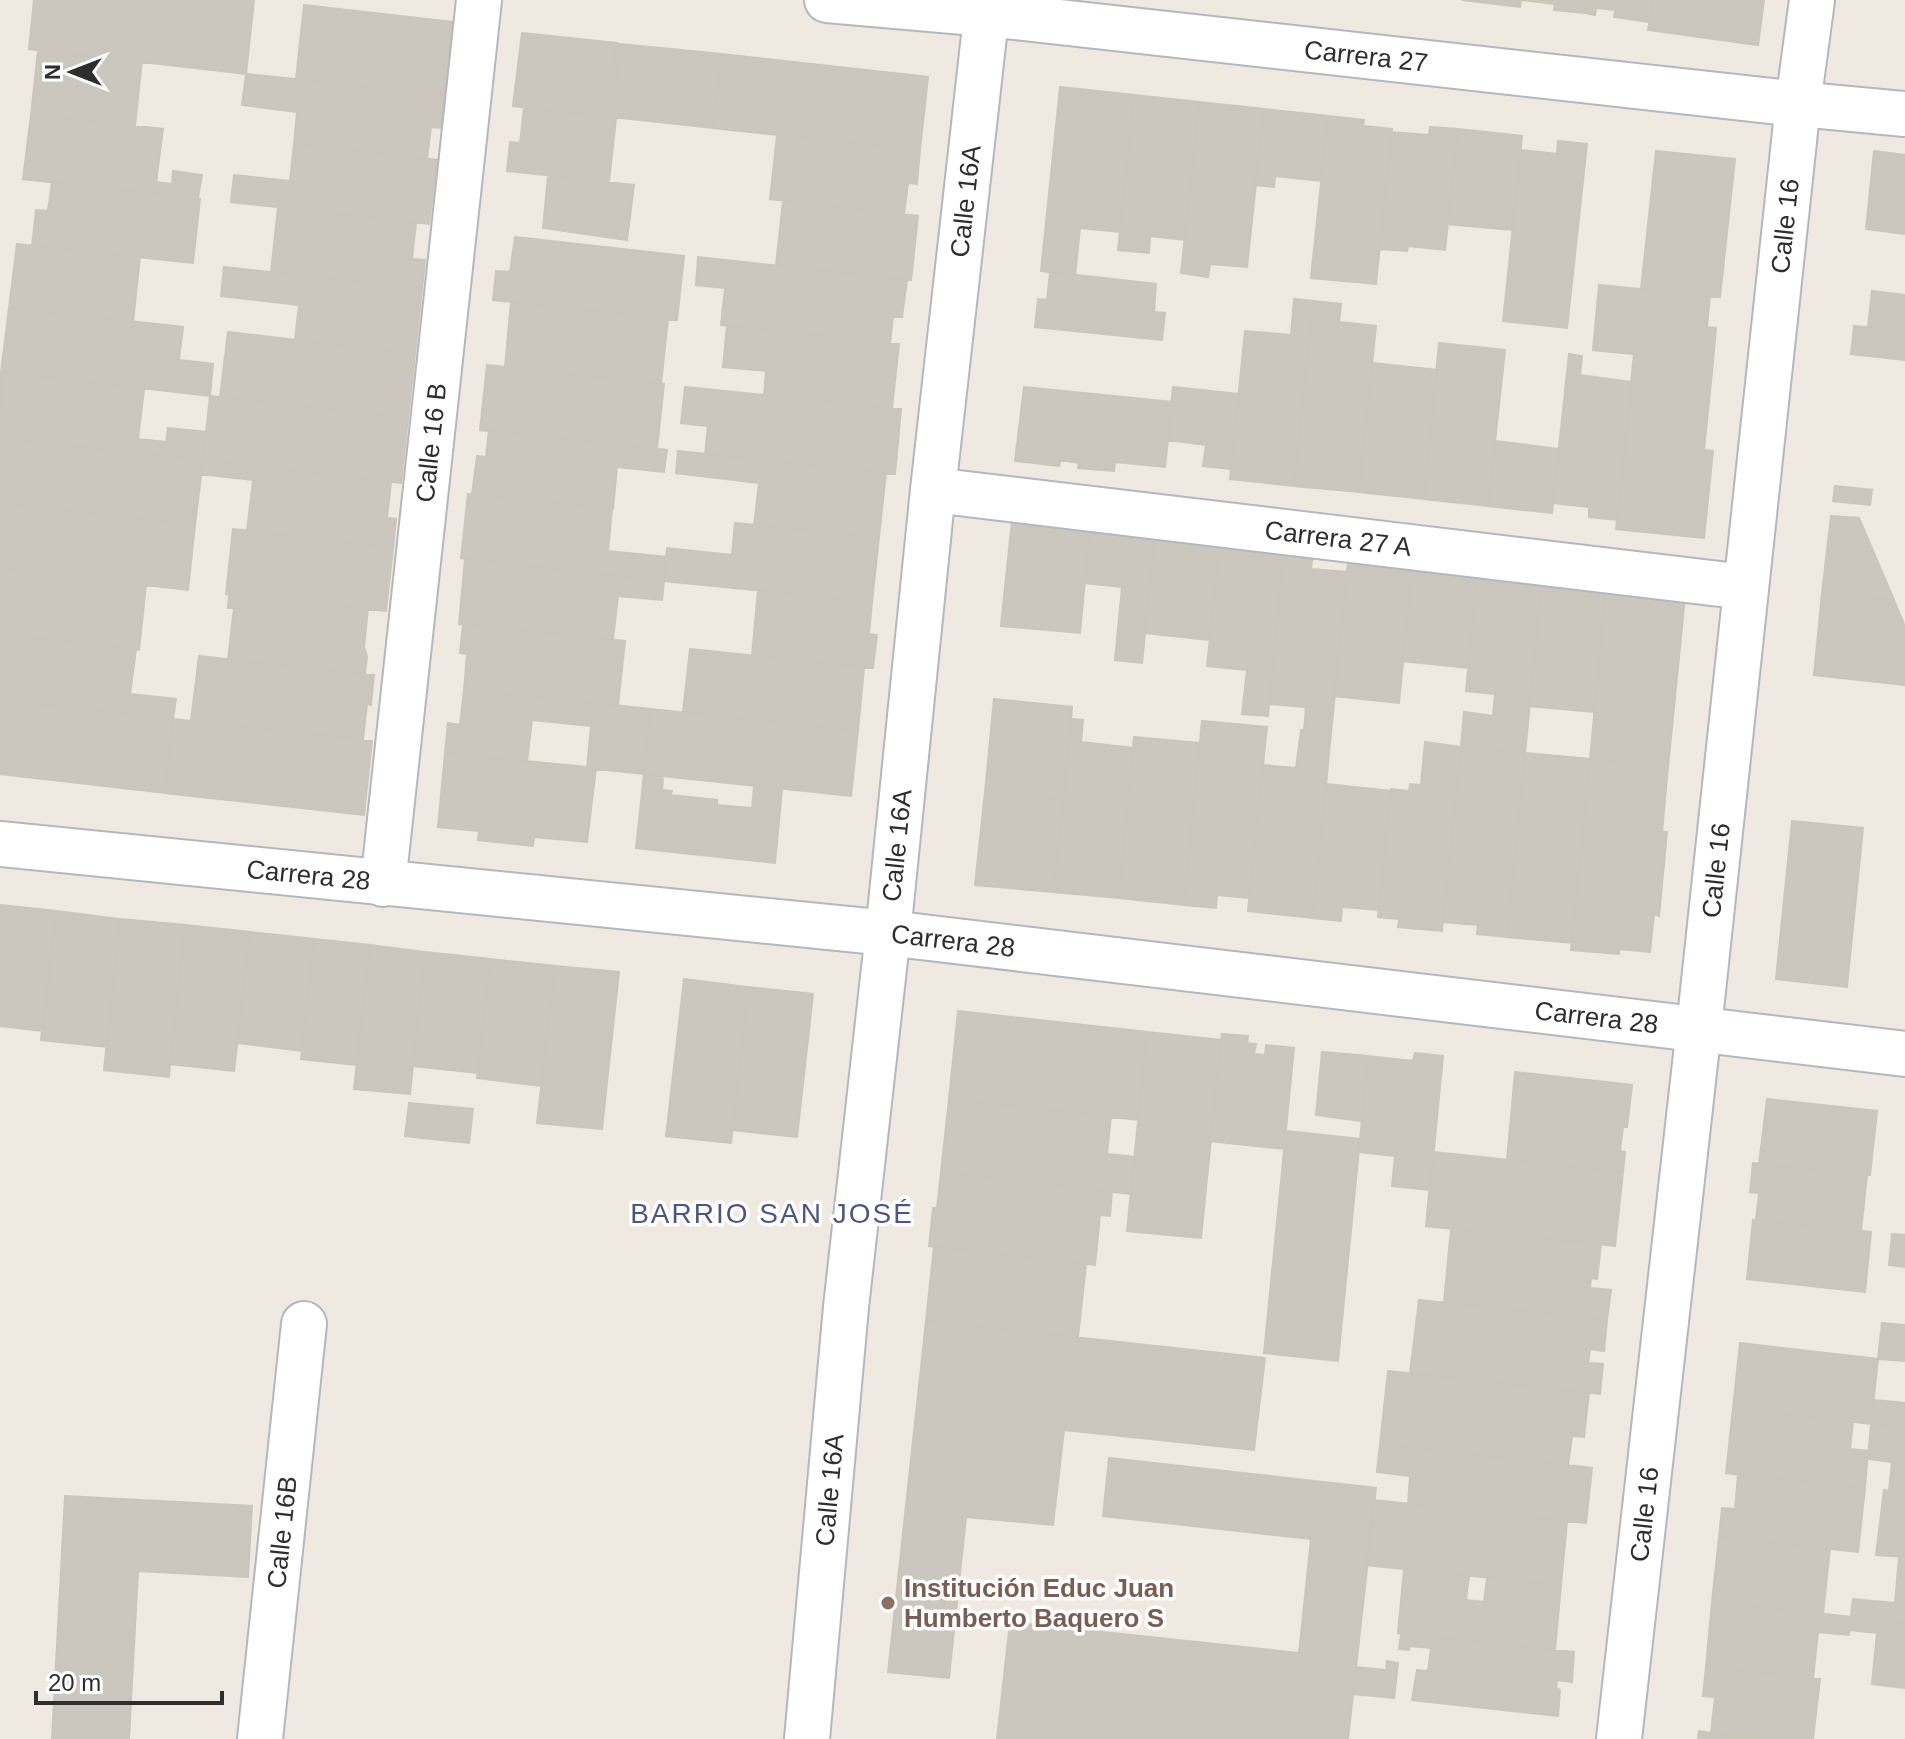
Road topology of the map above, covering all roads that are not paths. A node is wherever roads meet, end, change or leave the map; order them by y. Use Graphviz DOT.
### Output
graph roads {
  1 [pos="479,0"];
  2 [pos="827,0"];
  3 [pos="1812,0"];
  4 [pos="987,7"];
  5 [pos="1798,104"];
  6 [pos="1905,114"];
  7 [pos="933,490"];
  8 [pos="1745,587"];
  9 [pos="0,844"];
  10 [pos="383,884"];
  11 [pos="888,933"];
  12 [pos="1699,1028"];
  13 [pos="1905,1054"];
  14 [pos="304,1324"];
  15 [pos="260,1739"];
  16 [pos="807,1739"];
  17 [pos="1619,1739"];
  1 -- 10 [label="street, Calle 16 B"];
  2 -- 4 [label="street, Carrera 27"];
  3 -- 5 [label="street, Calle 16"];
  4 -- 5 [label="street, Carrera 27"];
  4 -- 7 [label="street, Calle 16A"];
  5 -- 6 [label="street, Carrera 27"];
  5 -- 8 [label="street, Calle 16"];
  7 -- 8 [label="street, Carrera 27 A"];
  7 -- 11 [label="street, Calle 16A"];
  8 -- 12 [label="street, Calle 16"];
  9 -- 10 [label="street, Carrera 28"];
  10 -- 11 [label="street, Carrera 28"];
  11 -- 12 [label="street, Carrera 28"];
  11 -- 16 [label="street, Calle 16A"];
  12 -- 13 [label="street, Carrera 28"];
  12 -- 17 [label="street, Calle 16"];
  14 -- 15 [label="street, Calle 16B"];
}
